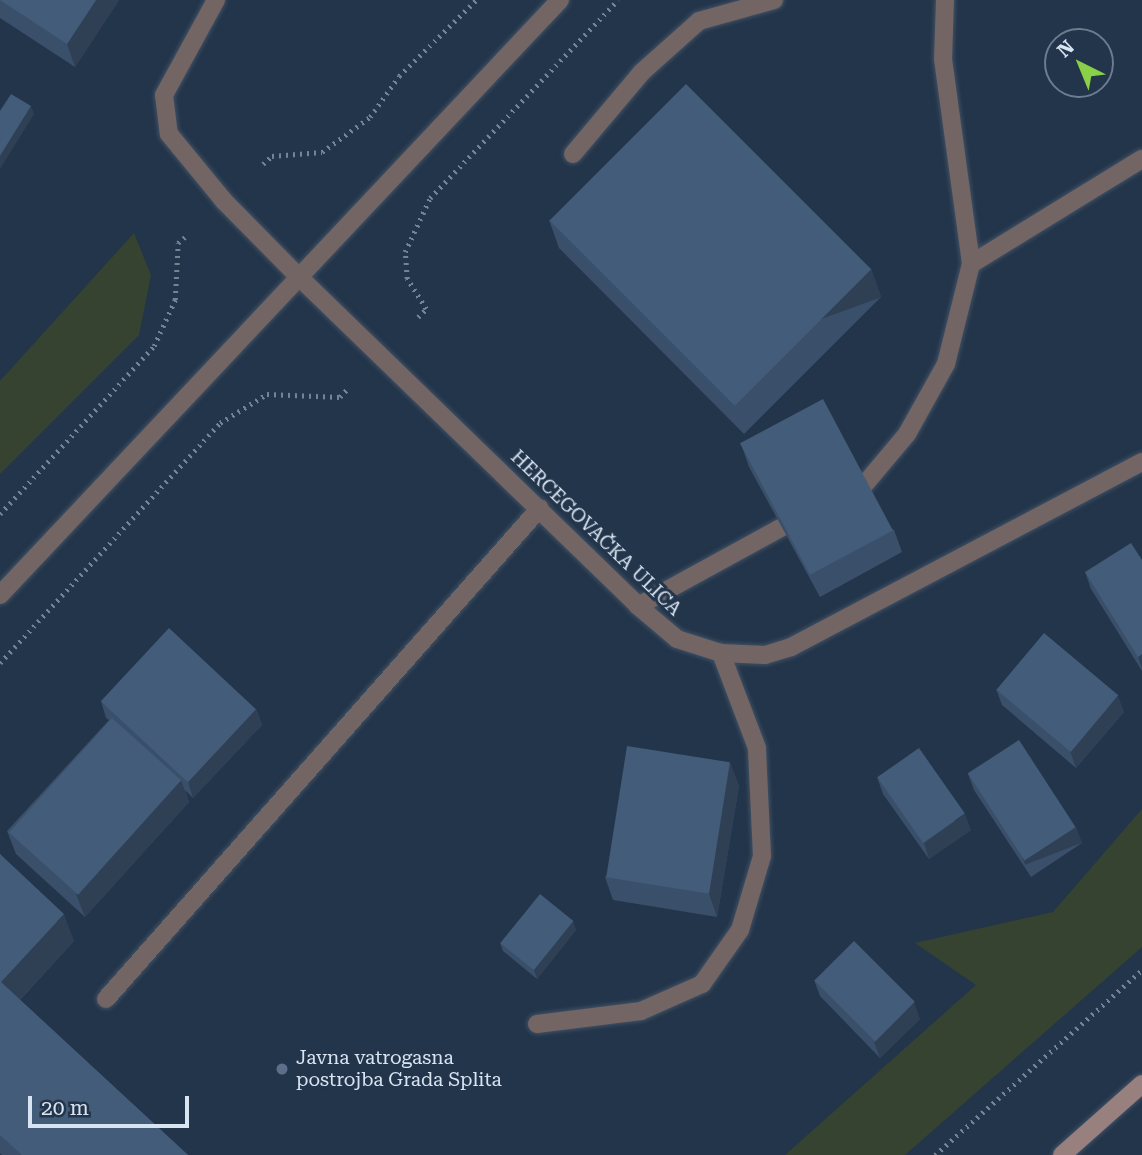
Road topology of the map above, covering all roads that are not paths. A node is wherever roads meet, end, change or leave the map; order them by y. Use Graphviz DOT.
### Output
graph roads {
  1 [pos="216,0"];
  2 [pos="560,0"];
  3 [pos="774,0"];
  4 [pos="945,0"];
  5 [pos="573,154"];
  6 [pos="1142,159"];
  7 [pos="971,264"];
  8 [pos="297,275"];
  9 [pos="1142,462"];
  10 [pos="865,484"];
  11 [pos="540,508"];
  12 [pos="782,527"];
  13 [pos="0,595"];
  14 [pos="638,606"];
  15 [pos="721,653"];
  16 [pos="106,999"];
  17 [pos="537,1024"];
  18 [pos="1142,1084"];
  19 [pos="1062,1155"];
  1 -- 8 [label="street, HERCEGOVAČKA ULICA"];
  2 -- 8 [label="street"];
  3 -- 5 [label="street"];
  4 -- 7 [label="street"];
  6 -- 7 [label="street"];
  7 -- 10 [label="street"];
  8 -- 11 [label="street, HERCEGOVAČKA ULICA"];
  8 -- 13 [label="street"];
  9 -- 15 [label="street, HERCEGOVAČKA ULICA"];
  11 -- 14 [label="street, HERCEGOVAČKA ULICA"];
  11 -- 16 [label="street"];
  12 -- 14 [label="street"];
  14 -- 15 [label="street, HERCEGOVAČKA ULICA"];
  15 -- 17 [label="street"];
  18 -- 19 [label="main road"];
}
